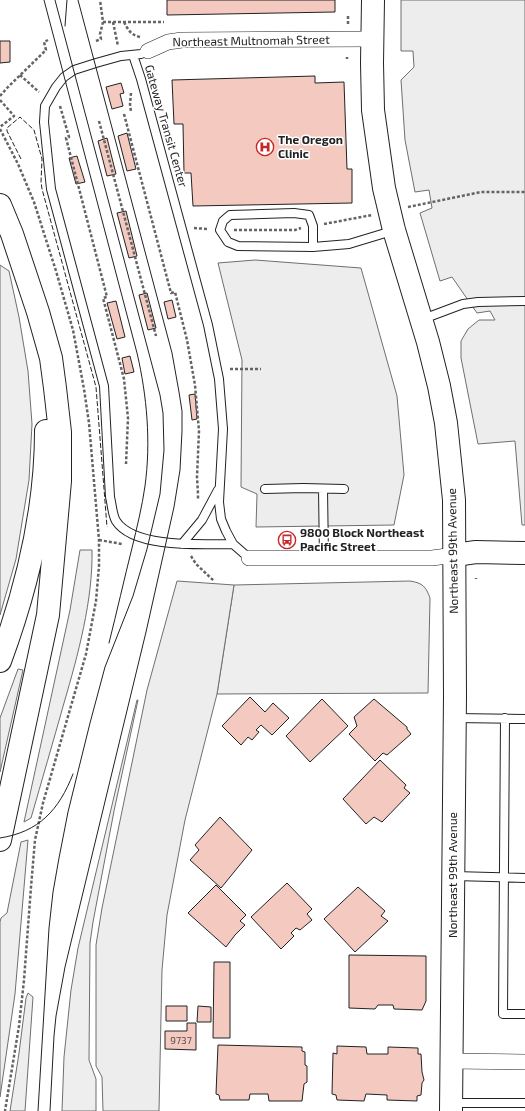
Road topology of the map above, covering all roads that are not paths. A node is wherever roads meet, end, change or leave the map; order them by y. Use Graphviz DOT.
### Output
graph roads {
  1 [pos="373,0"];
  2 [pos="372,39"];
  3 [pos="148,51"];
  4 [pos="133,55"];
  5 [pos="0,204"];
  6 [pos="392,220"];
  7 [pos="313,247"];
  8 [pos="525,301"];
  9 [pos="38,312"];
  10 [pos="420,319"];
  11 [pos="220,488"];
  12 [pos="265,489"];
  13 [pos="323,489"];
  14 [pos="344,489"];
  15 [pos="182,544"];
  16 [pos="233,544"];
  17 [pos="525,553"];
  18 [pos="454,555"];
  19 [pos="249,558"];
  20 [pos="324,558"];
  21 [pos="0,661"];
  22 [pos="454,718"];
  23 [pos="505,718"];
  24 [pos="525,719"];
  25 [pos="0,840"];
  26 [pos="453,876"];
  27 [pos="504,878"];
  28 [pos="525,878"];
  29 [pos="525,1014"];
  30 [pos="452,1061"];
  31 [pos="525,1062"];
  32 [pos="525,1103"];
  33 [pos="451,1107"];
  1 -- 2 [label="main road, Northeast 99th Avenue"];
  2 -- 3 [label="street, Northeast Multnomah Street"];
  2 -- 6 [label="main road, Northeast 99th Avenue"];
  3 -- 4 [label="lane, Northeast Multnomah Street"];
  4 -- 11 [label="lane, Gateway Transit Center"];
  4 -- 15 [label="lane, Gateway Transit Center"];
  5 -- 9 [label="main road"];
  6 -- 7 [label="lane"];
  6 -- 10 [label="main road, Northeast 99th Avenue"];
  7 -- 7 [label="lane"];
  8 -- 10 [label="lane"];
  9 -- 21 [label="main road"];
  9 -- 25 [label="main road"];
  10 -- 18 [label="main road, Northeast 99th Avenue"];
  11 -- 15 [label="lane, Gateway Transit Center"];
  11 -- 16 [label="lane, Gateway Transit Center"];
  12 -- 13 [label="lane"];
  13 -- 14 [label="lane"];
  13 -- 20 [label="lane"];
  15 -- 16 [label="lane, Gateway Transit Center"];
  16 -- 19 [label="lane, Gateway Transit Center"];
  17 -- 18 [label="main road"];
  18 -- 20 [label="street"];
  18 -- 22 [label="main road, Northeast 99th Avenue"];
  19 -- 20 [label="street"];
  22 -- 23 [label="lane"];
  22 -- 26 [label="main road, Northeast 99th Avenue"];
  23 -- 24 [label="lane"];
  23 -- 27 [label="lane"];
  26 -- 27 [label="lane"];
  26 -- 30 [label="main road, Northeast 99th Avenue"];
  27 -- 28 [label="lane"];
  27 -- 29 [label="lane"];
  30 -- 31 [label="street"];
  30 -- 33 [label="main road, Northeast 99th Avenue"];
  32 -- 33 [label="lane"];
}
